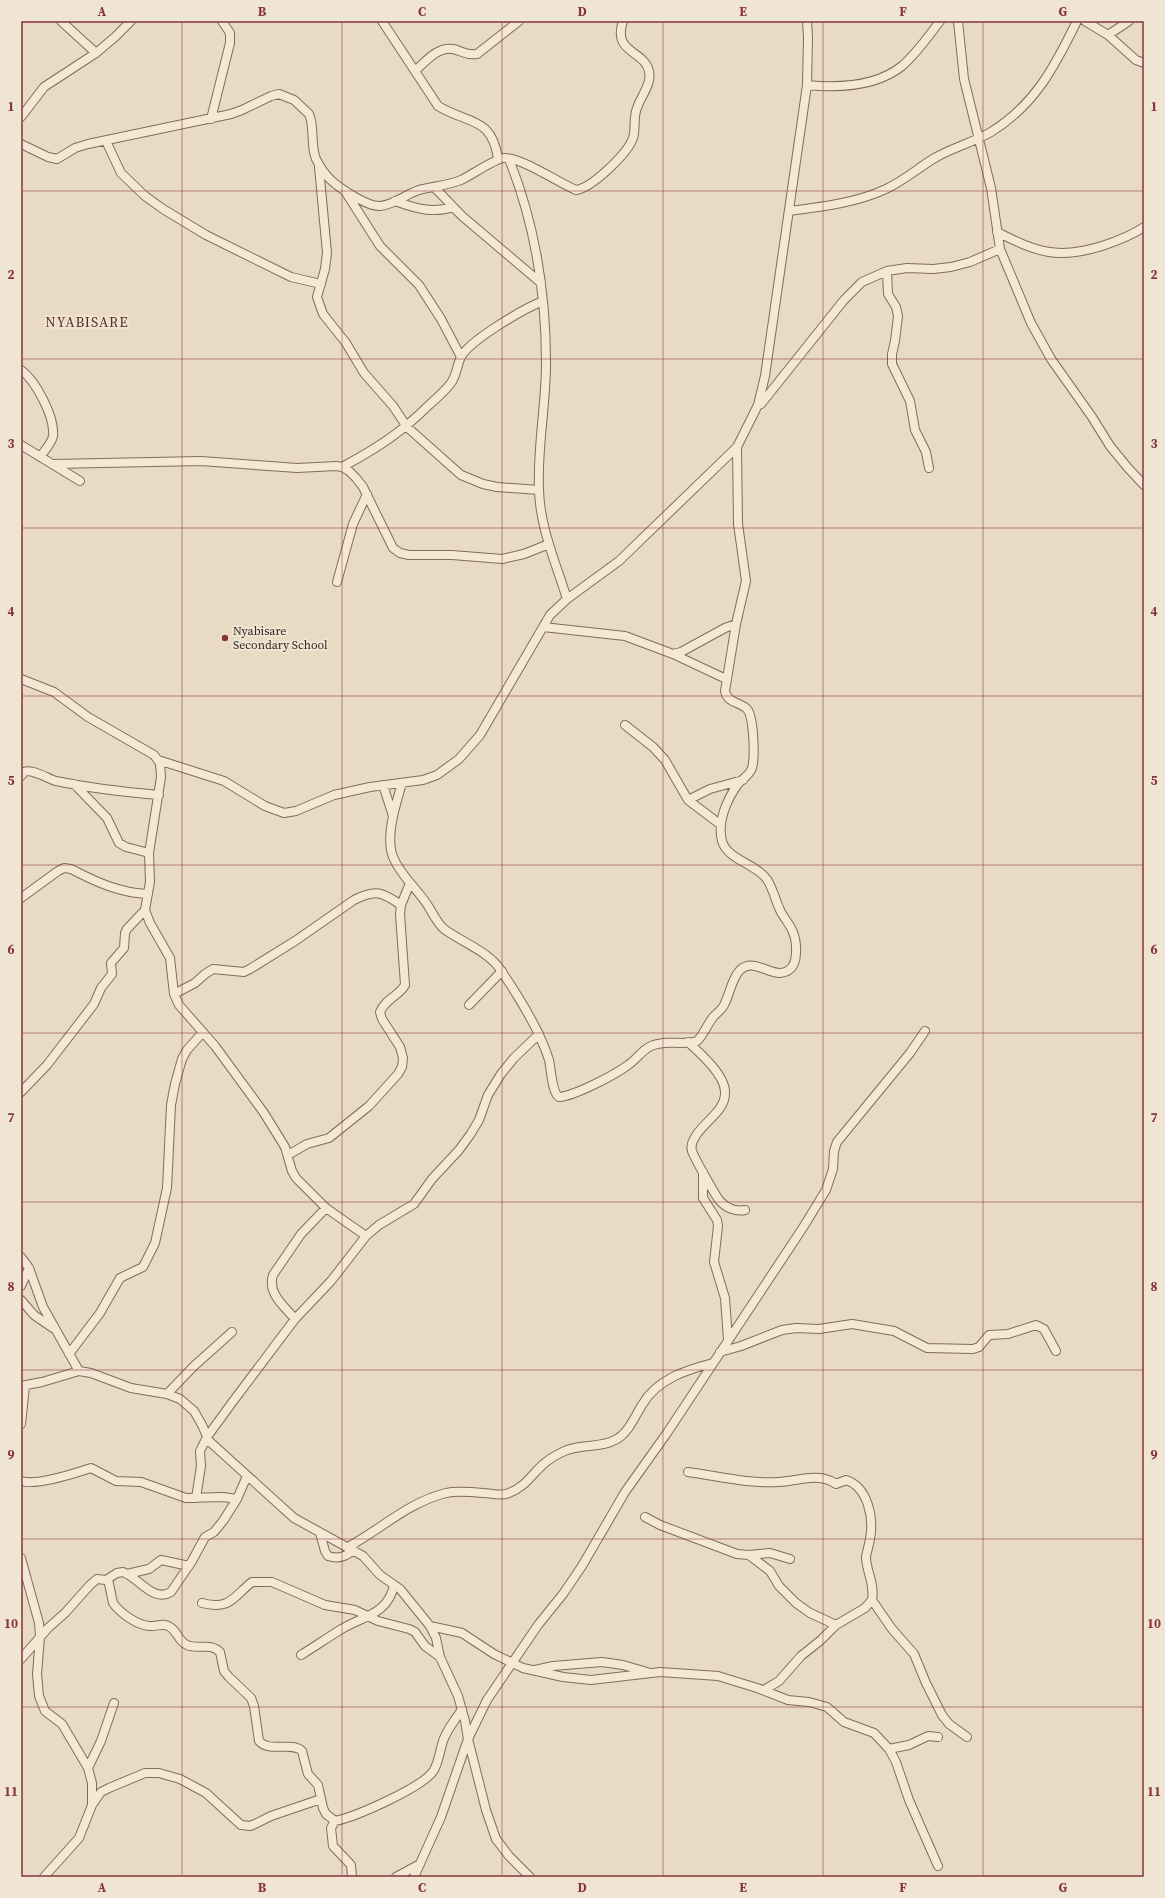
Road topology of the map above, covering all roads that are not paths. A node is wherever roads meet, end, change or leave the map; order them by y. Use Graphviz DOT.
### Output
graph roads {
  1 [pos="61,21"];
  2 [pos="130,21"];
  3 [pos="222,21"];
  4 [pos="382,21"];
  5 [pos="519,21"];
  6 [pos="622,21"];
  7 [pos="807,21"];
  8 [pos="940,21"];
  9 [pos="958,21"];
  10 [pos="1077,21"];
  11 [pos="1085,21"];
  12 [pos="1129,21"];
  13 [pos="509,24"];
  14 [pos="1108,35"];
  15 [pos="96,53"];
  16 [pos="1144,63"];
  17 [pos="415,71"];
  18 [pos="807,84"];
  19 [pos="21,117"];
  20 [pos="211,119"];
  21 [pos="978,138"];
  22 [pos="106,141"];
  23 [pos="21,144"];
  24 [pos="498,159"];
  25 [pos="509,159"];
  26 [pos="319,164"];
  27 [pos="434,188"];
  28 [pos="344,189"];
  29 [pos="395,201"];
  30 [pos="453,207"];
  31 [pos="789,211"];
  32 [pos="1144,227"];
  33 [pos="996,232"];
  34 [pos="1000,250"];
  35 [pos="887,271"];
  36 [pos="541,283"];
  37 [pos="321,284"];
  38 [pos="543,301"];
  39 [pos="461,357"];
  40 [pos="21,370"];
  41 [pos="756,409"];
  42 [pos="407,427"];
  43 [pos="21,445"];
  44 [pos="737,447"];
  45 [pos="40,456"];
  46 [pos="53,464"];
  47 [pos="342,467"];
  48 [pos="929,468"];
  49 [pos="80,481"];
  50 [pos="1144,485"];
  51 [pos="539,490"];
  52 [pos="366,494"];
  53 [pos="549,544"];
  54 [pos="337,582"];
  55 [pos="567,599"];
  56 [pos="736,624"];
  57 [pos="543,626"];
  58 [pos="673,654"];
  59 [pos="21,679"];
  60 [pos="726,679"];
  61 [pos="625,725"];
  62 [pos="158,760"];
  63 [pos="21,776"];
  64 [pos="743,780"];
  65 [pos="402,783"];
  66 [pos="74,784"];
  67 [pos="383,785"];
  68 [pos="159,795"];
  69 [pos="688,800"];
  70 [pos="393,816"];
  71 [pos="721,825"];
  72 [pos="149,853"];
  73 [pos="410,883"];
  74 [pos="148,894"];
  75 [pos="21,898"];
  76 [pos="401,905"];
  77 [pos="144,910"];
  78 [pos="502,971"];
  79 [pos="174,994"];
  80 [pos="469,1005"];
  81 [pos="925,1031"];
  82 [pos="203,1032"];
  83 [pos="539,1034"];
  84 [pos="688,1042"];
  85 [pos="21,1092"];
  86 [pos="288,1155"];
  87 [pos="703,1172"];
  88 [pos="326,1208"];
  89 [pos="745,1210"];
  90 [pos="366,1236"];
  91 [pos="21,1257"];
  92 [pos="29,1268"];
  93 [pos="21,1286"];
  94 [pos="21,1300"];
  95 [pos="295,1319"];
  96 [pos="54,1329"];
  97 [pos="232,1332"];
  98 [pos="728,1340"];
  99 [pos="1056,1351"];
  100 [pos="720,1352"];
  101 [pos="69,1354"];
  102 [pos="713,1363"];
  103 [pos="79,1371"];
  104 [pos="23,1386"];
  105 [pos="167,1394"];
  106 [pos="21,1424"];
  107 [pos="207,1437"];
  108 [pos="688,1472"];
  109 [pos="247,1476"];
  110 [pos="21,1480"];
  111 [pos="196,1498"];
  112 [pos="237,1500"];
  113 [pos="645,1517"];
  114 [pos="320,1533"];
  115 [pos="351,1548"];
  116 [pos="749,1555"];
  117 [pos="21,1558"];
  118 [pos="790,1559"];
  119 [pos="189,1566"];
  120 [pos="127,1574"];
  121 [pos="108,1579"];
  122 [pos="394,1585"];
  123 [pos="872,1600"];
  124 [pos="202,1603"];
  125 [pos="368,1616"];
  126 [pos="836,1625"];
  127 [pos="430,1626"];
  128 [pos="40,1637"];
  129 [pos="301,1655"];
  130 [pos="440,1657"];
  131 [pos="21,1659"];
  132 [pos="511,1663"];
  133 [pos="534,1671"];
  134 [pos="650,1672"];
  135 [pos="764,1690"];
  136 [pos="114,1703"];
  137 [pos="462,1709"];
  138 [pos="938,1736"];
  139 [pos="967,1737"];
  140 [pos="468,1739"];
  141 [pos="889,1749"];
  142 [pos="88,1768"];
  143 [pos="321,1799"];
  144 [pos="92,1805"];
  145 [pos="335,1821"];
  146 [pos="420,1864"];
  147 [pos="938,1866"];
  148 [pos="44,1877"];
  149 [pos="352,1877"];
  150 [pos="396,1877"];
  151 [pos="414,1877"];
  152 [pos="530,1877"];
  1 -- 15 [label="street"];
  2 -- 15 [label="street"];
  3 -- 20 [label="street"];
  4 -- 17 [label="street"];
  5 -- 13 [label="street"];
  6 -- 25 [label="street"];
  7 -- 18 [label="street"];
  8 -- 18 [label="street"];
  9 -- 21 [label="street"];
  10 -- 21 [label="street"];
  11 -- 14 [label="street"];
  12 -- 14 [label="street"];
  13 -- 17 [label="street"];
  14 -- 16 [label="street"];
  15 -- 19 [label="street"];
  17 -- 24 [label="street"];
  18 -- 31 [label="street"];
  20 -- 22 [label="street"];
  20 -- 26 [label="street"];
  21 -- 31 [label="street"];
  21 -- 33 [label="street"];
  22 -- 23 [label="street"];
  22 -- 37 [label="street"];
  24 -- 25 [label="street"];
  24 -- 27 [label="street"];
  25 -- 36 [label="street"];
  26 -- 28 [label="street"];
  26 -- 37 [label="street"];
  27 -- 29 [label="street"];
  27 -- 30 [label="street"];
  28 -- 29 [label="street"];
  28 -- 39 [label="street"];
  29 -- 30 [label="street"];
  30 -- 36 [label="street"];
  31 -- 41 [label="street"];
  32 -- 33 [label="street"];
  33 -- 34 [label="street"];
  34 -- 35 [label="street"];
  34 -- 50 [label="street"];
  35 -- 41 [label="street"];
  35 -- 48 [label="street"];
  36 -- 38 [label="street"];
  37 -- 42 [label="street"];
  38 -- 39 [label="street"];
  38 -- 51 [label="street"];
  39 -- 42 [label="street"];
  40 -- 45 [label="street"];
  41 -- 44 [label="street"];
  42 -- 47 [label="street"];
  42 -- 51 [label="street"];
  43 -- 45 [label="street"];
  44 -- 55 [label="street"];
  44 -- 56 [label="street"];
  45 -- 46 [label="street"];
  46 -- 47 [label="street"];
  46 -- 49 [label="street"];
  47 -- 52 [label="street"];
  51 -- 53 [label="street"];
  52 -- 53 [label="street"];
  52 -- 54 [label="street"];
  53 -- 55 [label="street"];
  55 -- 57 [label="street"];
  56 -- 58 [label="street"];
  56 -- 60 [label="street"];
  57 -- 58 [label="street"];
  57 -- 65 [label="street"];
  58 -- 60 [label="street"];
  59 -- 62 [label="street"];
  60 -- 64 [label="street"];
  61 -- 69 [label="street"];
  62 -- 67 [label="street"];
  62 -- 68 [label="street"];
  63 -- 66 [label="street"];
  64 -- 69 [label="street"];
  64 -- 71 [label="street"];
  65 -- 67 [label="street"];
  65 -- 70 [label="street"];
  66 -- 68 [label="street"];
  66 -- 72 [label="street"];
  67 -- 70 [label="street"];
  68 -- 72 [label="street"];
  69 -- 71 [label="street"];
  70 -- 73 [label="street"];
  71 -- 84 [label="street"];
  72 -- 74 [label="street"];
  73 -- 76 [label="street"];
  73 -- 78 [label="street"];
  74 -- 75 [label="street"];
  74 -- 77 [label="street"];
  76 -- 79 [label="street"];
  76 -- 86 [label="street"];
  77 -- 79 [label="street"];
  77 -- 85 [label="street"];
  78 -- 80 [label="street"];
  78 -- 83 [label="street"];
  79 -- 82 [label="street"];
  81 -- 98 [label="street"];
  82 -- 86 [label="street"];
  82 -- 101 [label="street"];
  83 -- 84 [label="street"];
  83 -- 90 [label="street"];
  84 -- 87 [label="street"];
  86 -- 88 [label="street"];
  87 -- 89 [label="street"];
  87 -- 98 [label="street"];
  88 -- 90 [label="street"];
  88 -- 95 [label="street"];
  90 -- 95 [label="street"];
  91 -- 92 [label="street"];
  92 -- 93 [label="street"];
  92 -- 96 [label="street"];
  94 -- 96 [label="street"];
  95 -- 107 [label="street"];
  96 -- 101 [label="street"];
  97 -- 105 [label="street"];
  98 -- 100 [label="street"];
  99 -- 100 [label="street"];
  100 -- 102 [label="street"];
  101 -- 103 [label="street"];
  102 -- 115 [label="street"];
  102 -- 132 [label="street"];
  103 -- 104 [label="street"];
  103 -- 105 [label="street"];
  104 -- 106 [label="street"];
  105 -- 107 [label="street"];
  107 -- 109 [label="street"];
  107 -- 111 [label="street"];
  108 -- 123 [label="street"];
  109 -- 112 [label="street"];
  109 -- 114 [label="street"];
  110 -- 111 [label="street"];
  111 -- 112 [label="street"];
  112 -- 119 [label="street"];
  113 -- 116 [label="street"];
  114 -- 115 [label="street"];
  114 -- 115 [label="street"];
  115 -- 122 [label="street"];
  116 -- 118 [label="street"];
  116 -- 126 [label="street"];
  117 -- 128 [label="street"];
  119 -- 120 [label="street"];
  119 -- 120 [label="street"];
  120 -- 121 [label="street"];
  121 -- 128 [label="street"];
  121 -- 143 [label="street"];
  122 -- 125 [label="street"];
  122 -- 127 [label="street"];
  123 -- 126 [label="street"];
  123 -- 139 [label="street"];
  124 -- 125 [label="street"];
  125 -- 129 [label="street"];
  125 -- 130 [label="street"];
  126 -- 135 [label="street"];
  127 -- 130 [label="street"];
  127 -- 132 [label="street"];
  128 -- 131 [label="street"];
  128 -- 142 [label="street"];
  130 -- 137 [label="street"];
  132 -- 133 [label="street"];
  132 -- 140 [label="street"];
  133 -- 134 [label="street"];
  133 -- 134 [label="street"];
  134 -- 135 [label="street"];
  135 -- 141 [label="street"];
  136 -- 142 [label="street"];
  137 -- 140 [label="street"];
  137 -- 145 [label="street"];
  138 -- 141 [label="street"];
  140 -- 146 [label="street"];
  140 -- 152 [label="street"];
  141 -- 147 [label="street"];
  142 -- 144 [label="street"];
  143 -- 144 [label="street"];
  143 -- 145 [label="street"];
  144 -- 148 [label="street"];
  145 -- 149 [label="street"];
  146 -- 150 [label="street"];
  146 -- 151 [label="street"];
}
